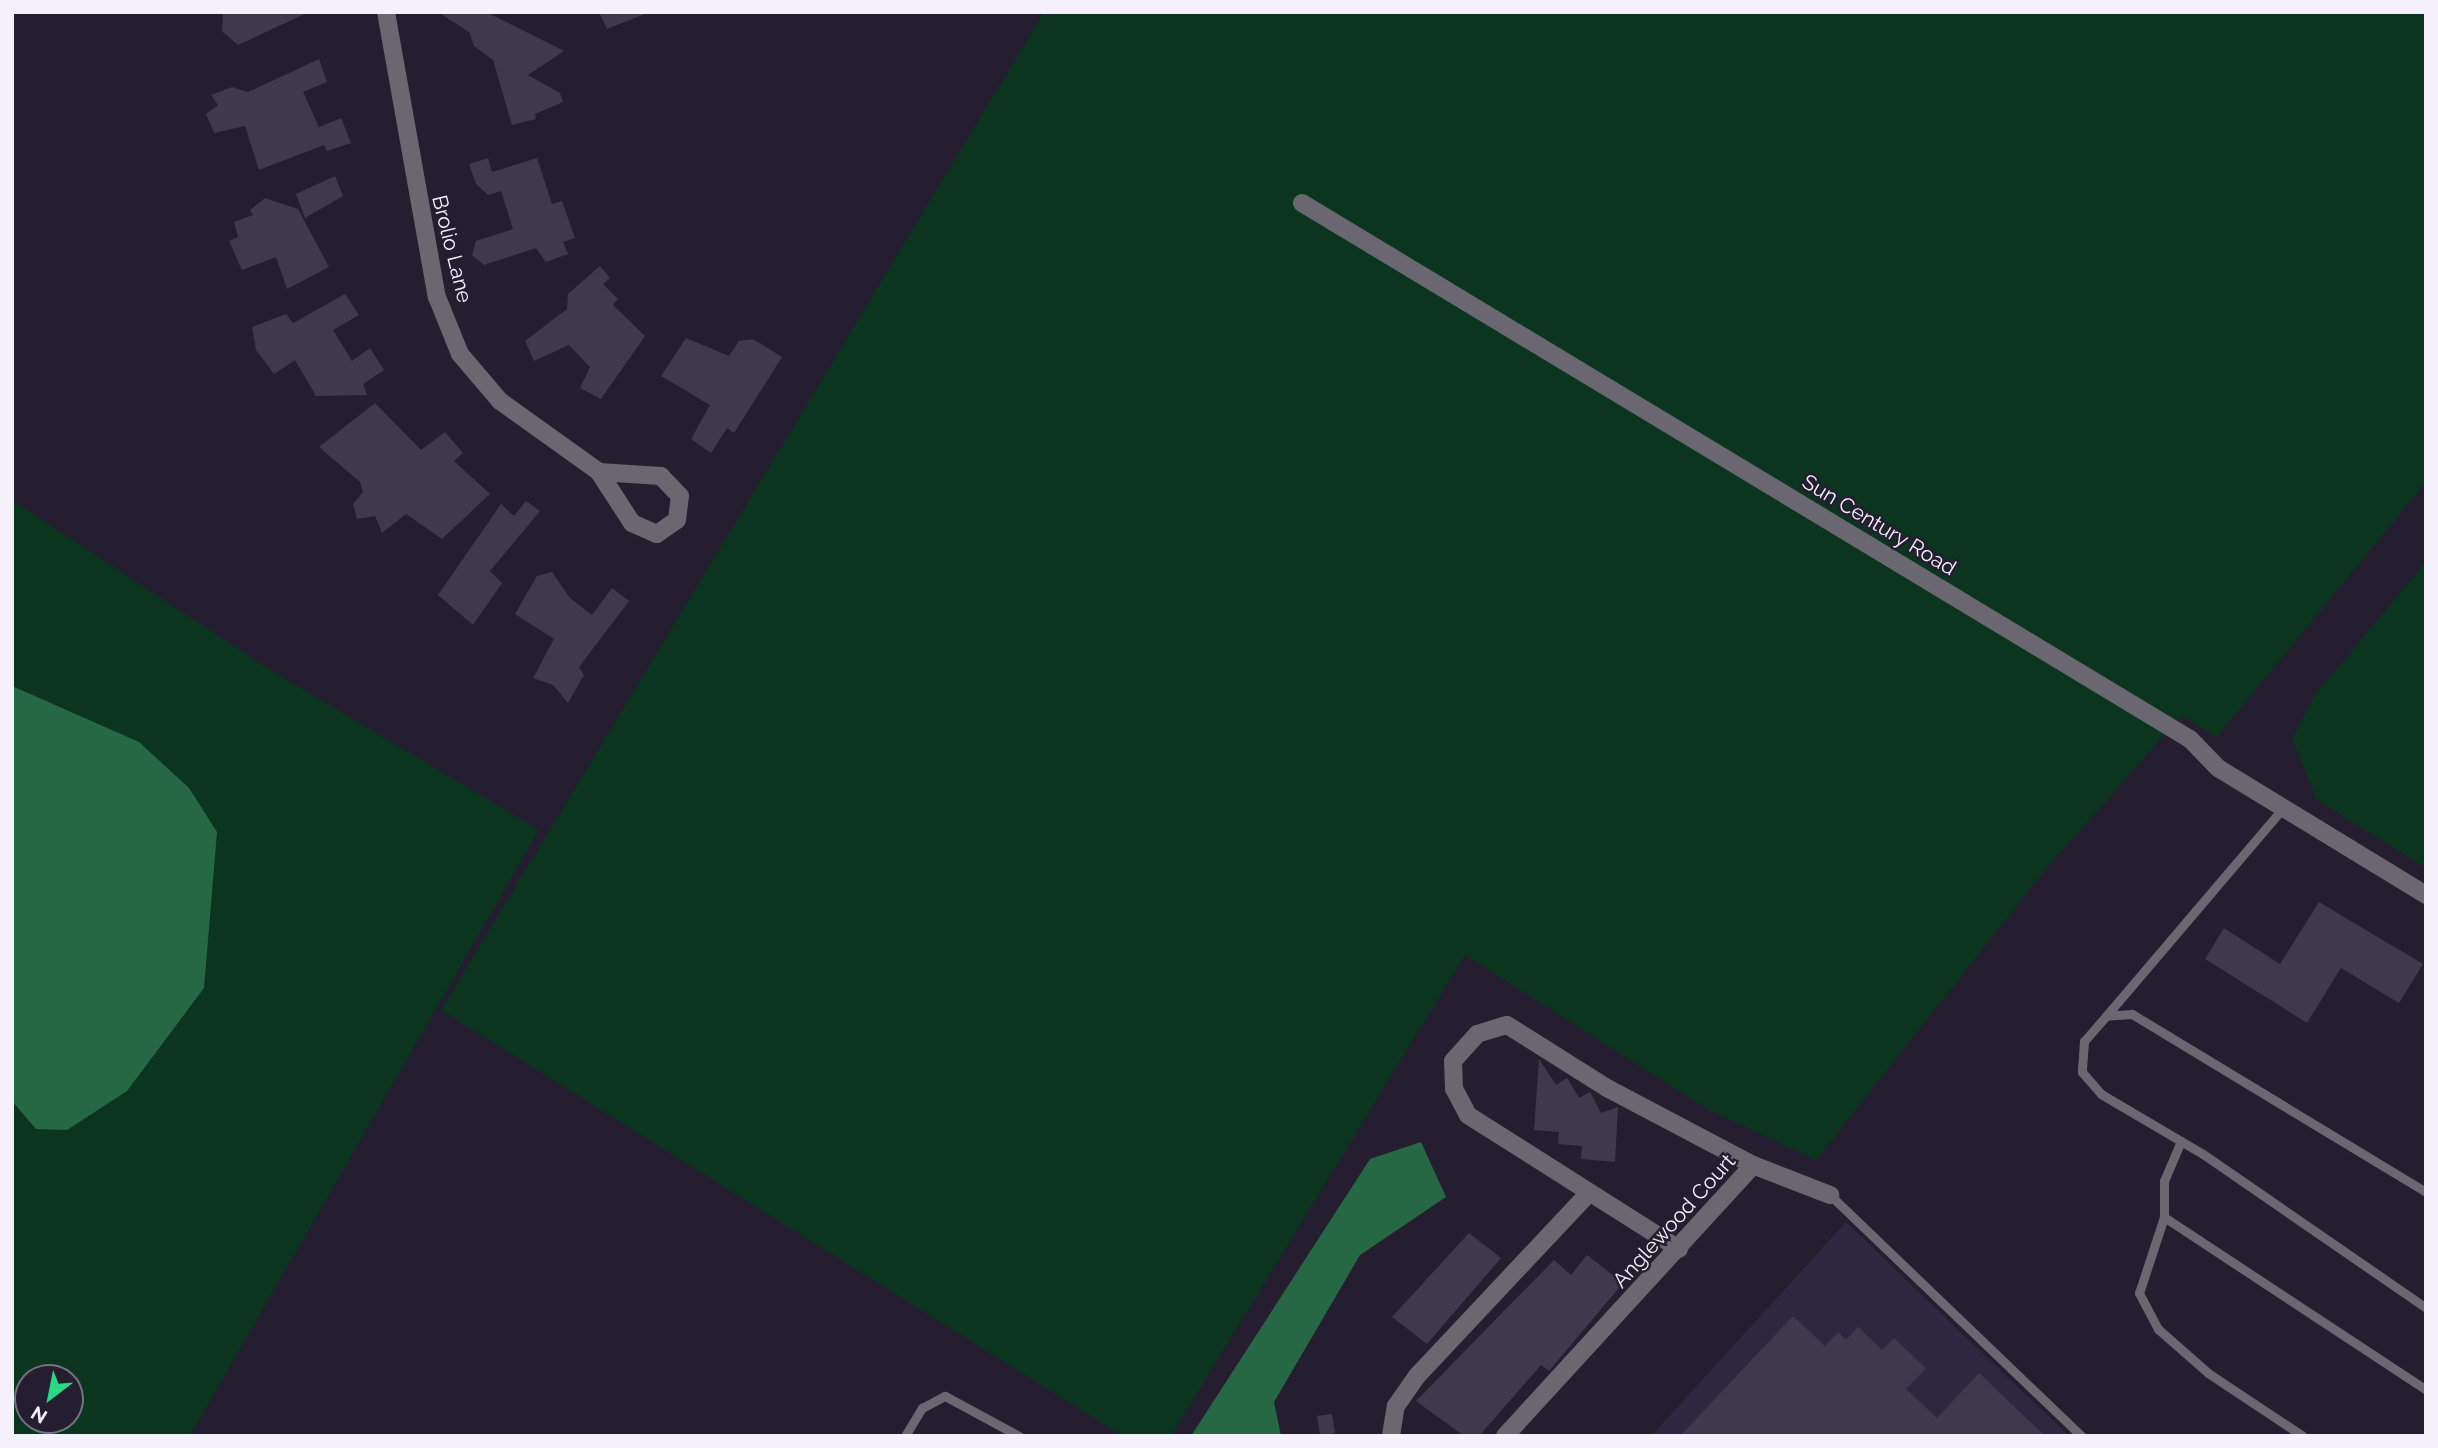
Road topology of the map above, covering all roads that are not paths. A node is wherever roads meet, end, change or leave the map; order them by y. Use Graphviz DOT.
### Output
graph roads {
  1 [pos="386,12"];
  2 [pos="1302,203"];
  3 [pos="599,472"];
  4 [pos="2283,808"];
  5 [pos="2426,895"];
  6 [pos="2106,1016"];
  7 [pos="2181,1141"];
  8 [pos="1753,1165"];
  9 [pos="2426,1192"];
  10 [pos="1587,1195"];
  11 [pos="1830,1195"];
  12 [pos="2164,1217"];
  13 [pos="1679,1250"];
  14 [pos="2426,1308"];
  15 [pos="2426,1390"];
  16 [pos="905,1436"];
  17 [pos="1019,1436"];
  18 [pos="1391,1436"];
  19 [pos="1505,1436"];
  20 [pos="2081,1436"];
  21 [pos="2303,1436"];
  1 -- 3 [label="street, Brolio Lane"];
  2 -- 4 [label="street, Sun Century Road"];
  3 -- 3 [label="street, Brolio Lane"];
  4 -- 5 [label="street, Sun Century Road"];
  4 -- 6 [label="lane"];
  6 -- 7 [label="lane"];
  6 -- 9 [label="lane"];
  7 -- 12 [label="lane"];
  7 -- 14 [label="lane"];
  8 -- 10 [label="street"];
  8 -- 11 [label="street, Anglewood Court"];
  8 -- 13 [label="street, Anglewood Court"];
  10 -- 13 [label="street"];
  10 -- 18 [label="street"];
  11 -- 20 [label="lane, Anglewood Court"];
  12 -- 15 [label="lane"];
  12 -- 21 [label="lane"];
  13 -- 19 [label="street, Anglewood Court"];
  16 -- 17 [label="lane"];
}
